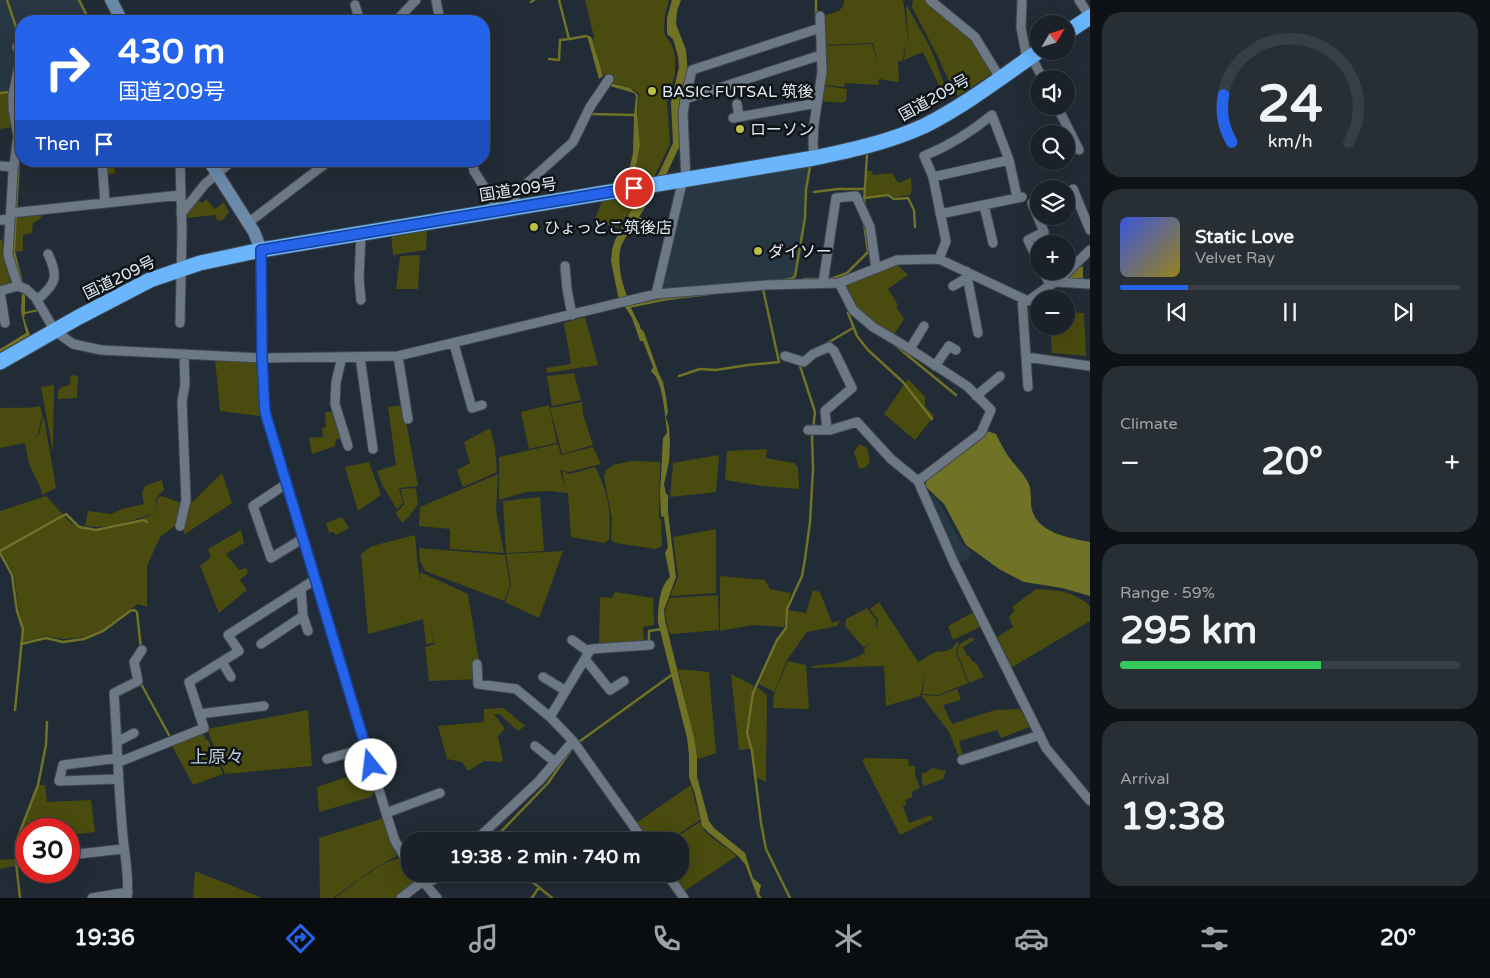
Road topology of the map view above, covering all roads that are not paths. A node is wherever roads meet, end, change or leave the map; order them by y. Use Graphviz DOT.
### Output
graph roads {
  1 [pos="111,0"];
  2 [pos="416,0"];
  3 [pos="436,0"];
  4 [pos="930,0"];
  5 [pos="1022,0"];
  6 [pos="1079,0"];
  7 [pos="355,5"];
  8 [pos="116,15"];
  9 [pos="358,15"];
  10 [pos="402,15"];
  11 [pos="439,15"];
  12 [pos="820,16"];
  13 [pos="1090,17"];
  14 [pos="1075,27"];
  15 [pos="820,28"];
  16 [pos="1030,51"];
  17 [pos="821,55"];
  18 [pos="1030,57"];
  19 [pos="1000,78"];
  20 [pos="609,79"];
  21 [pos="15,82"];
  22 [pos="685,98"];
  23 [pos="817,103"];
  24 [pos="737,104"];
  25 [pos="1062,115"];
  26 [pos="15,120"];
  27 [pos="1079,150"];
  28 [pos="814,158"];
  29 [pos="15,159"];
  30 [pos="1009,160"];
  31 [pos="0,166"];
  32 [pos="14,167"];
  33 [pos="103,167"];
  34 [pos="180,167"];
  35 [pos="214,167"];
  36 [pos="224,167"];
  37 [pos="321,167"];
  38 [pos="473,167"];
  39 [pos="217,173"];
  40 [pos="933,177"];
  41 [pos="685,179"];
  42 [pos="1075,194"];
  43 [pos="181,195"];
  44 [pos="106,203"];
  45 [pos="984,205"];
  46 [pos="516,207"];
  47 [pos="499,210"];
  48 [pos="181,214"];
  49 [pos="940,214"];
  50 [pos="10,216"];
  51 [pos="0,220"];
  52 [pos="248,223"];
  53 [pos="1041,225"];
  54 [pos="1090,230"];
  55 [pos="361,233"];
  56 [pos="1038,235"];
  57 [pos="993,243"];
  58 [pos="261,250"];
  59 [pos="1090,250"];
  60 [pos="48,254"];
  61 [pos="939,259"];
  62 [pos="1078,261"];
  63 [pos="1090,262"];
  64 [pos="564,266"];
  65 [pos="181,268"];
  66 [pos="876,268"];
  67 [pos="967,275"];
  68 [pos="1049,280"];
  69 [pos="823,283"];
  70 [pos="839,283"];
  71 [pos="1052,284"];
  72 [pos="1090,284"];
  73 [pos="18,286"];
  74 [pos="953,286"];
  75 [pos="0,291"];
  76 [pos="656,294"];
  77 [pos="1022,298"];
  78 [pos="37,300"];
  79 [pos="361,300"];
  80 [pos="572,315"];
  81 [pos="5,323"];
  82 [pos="180,323"];
  83 [pos="924,326"];
  84 [pos="55,331"];
  85 [pos="978,334"];
  86 [pos="454,344"];
  87 [pos="910,349"];
  88 [pos="956,350"];
  89 [pos="184,354"];
  90 [pos="398,356"];
  91 [pos="784,356"];
  92 [pos="342,357"];
  93 [pos="360,357"];
  94 [pos="1026,357"];
  95 [pos="262,358"];
  96 [pos="0,362"];
  97 [pos="935,366"];
  98 [pos="1090,366"];
  99 [pos="1000,376"];
  100 [pos="1028,387"];
  101 [pos="976,396"];
  102 [pos="482,405"];
  103 [pos="408,418"];
  104 [pos="808,430"];
  105 [pos="827,430"];
  106 [pos="348,446"];
  107 [pos="372,449"];
  108 [pos="918,481"];
  109 [pos="286,484"];
  110 [pos="180,526"];
  111 [pos="302,539"];
  112 [pos="316,579"];
  113 [pos="301,589"];
  114 [pos="303,616"];
  115 [pos="308,631"];
  116 [pos="572,640"];
  117 [pos="261,644"];
  118 [pos="650,645"];
  119 [pos="142,650"];
  120 [pos="587,655"];
  121 [pos="222,662"];
  122 [pos="477,664"];
  123 [pos="231,677"];
  124 [pos="543,677"];
  125 [pos="624,681"];
  126 [pos="566,691"];
  127 [pos="264,706"];
  128 [pos="199,714"];
  129 [pos="550,717"];
  130 [pos="134,733"];
  131 [pos="1040,735"];
  132 [pos="573,741"];
  133 [pos="117,742"];
  134 [pos="535,746"];
  135 [pos="366,748"];
  136 [pos="327,759"];
  137 [pos="119,760"];
  138 [pos="962,760"];
  139 [pos="555,762"];
  140 [pos="118,779"];
  141 [pos="440,793"];
  142 [pos="1090,800"];
  143 [pos="386,814"];
  144 [pos="485,832"];
  145 [pos="638,832"];
  146 [pos="123,849"];
  147 [pos="401,851"];
  148 [pos="80,854"];
  149 [pos="416,882"];
  150 [pos="423,882"];
  151 [pos="673,882"];
  152 [pos="127,895"];
  153 [pos="92,898"];
  154 [pos="401,898"];
  155 [pos="437,898"];
  156 [pos="684,898"];
  1 -- 8 [label="street"];
  2 -- 10 [label="street"];
  3 -- 11 [label="street"];
  4 -- 19 [label="street"];
  5 -- 16 [label="street"];
  6 -- 13 [label="street"];
  7 -- 9 [label="street"];
  12 -- 15 [label="street"];
  13 -- 14 [label="highway"];
  15 -- 17 [label="street"];
  15 -- 22 [label="street"];
  17 -- 22 [label="street"];
  17 -- 23 [label="street"];
  18 -- 19 [label="highway, 国道209号"];
  19 -- 28 [label="highway, 国道209号"];
  20 -- 46 [label="street"];
  21 -- 26 [label="street"];
  22 -- 41 [label="street"];
  23 -- 24 [label="street"];
  23 -- 28 [label="street"];
  25 -- 27 [label="street"];
  28 -- 41 [label="highway, 国道209号"];
  29 -- 32 [label="street"];
  30 -- 40 [label="street"];
  30 -- 40 [label="street"];
  30 -- 45 [label="street"];
  31 -- 32 [label="street"];
  32 -- 50 [label="street"];
  33 -- 44 [label="street"];
  34 -- 43 [label="street"];
  35 -- 39 [label="street"];
  36 -- 39 [label="street"];
  37 -- 52 [label="street"];
  38 -- 47 [label="street"];
  39 -- 48 [label="street"];
  39 -- 52 [label="street"];
  40 -- 49 [label="street"];
  41 -- 46 [label="highway, 国道209号"];
  41 -- 76 [label="street"];
  42 -- 54 [label="street"];
  43 -- 44 [label="street"];
  43 -- 48 [label="street"];
  44 -- 50 [label="street"];
  45 -- 49 [label="street"];
  45 -- 57 [label="street"];
  46 -- 47 [label="highway, 国道209号"];
  47 -- 55 [label="highway, 国道209号"];
  48 -- 65 [label="street"];
  49 -- 61 [label="street"];
  50 -- 51 [label="street"];
  50 -- 73 [label="street"];
  52 -- 58 [label="street"];
  53 -- 56 [label="street"];
  55 -- 58 [label="highway, 国道209号"];
  55 -- 79 [label="street"];
  58 -- 65 [label="highway, 国道209号"];
  58 -- 95 [label="street"];
  59 -- 62 [label="street"];
  60 -- 78 [label="street"];
  61 -- 66 [label="street"];
  61 -- 67 [label="street"];
  62 -- 63 [label="street"];
  62 -- 71 [label="street"];
  64 -- 80 [label="street"];
  65 -- 82 [label="street"];
  65 -- 84 [label="highway, 国道209号"];
  66 -- 69 [label="street"];
  66 -- 70 [label="street"];
  67 -- 74 [label="street"];
  67 -- 77 [label="street"];
  67 -- 85 [label="street"];
  68 -- 71 [label="street"];
  69 -- 70 [label="street"];
  69 -- 76 [label="street"];
  70 -- 87 [label="street"];
  71 -- 72 [label="street"];
  71 -- 77 [label="street"];
  73 -- 75 [label="street"];
  73 -- 78 [label="street"];
  75 -- 81 [label="street"];
  76 -- 80 [label="street"];
  77 -- 94 [label="street"];
  78 -- 84 [label="street"];
  80 -- 86 [label="street"];
  83 -- 87 [label="street"];
  84 -- 89 [label="street"];
  84 -- 96 [label="highway, 国道209号"];
  86 -- 90 [label="street"];
  86 -- 102 [label="street"];
  87 -- 97 [label="street"];
  88 -- 97 [label="street"];
  89 -- 95 [label="street"];
  89 -- 110 [label="street"];
  90 -- 93 [label="street"];
  90 -- 103 [label="street"];
  91 -- 105 [label="street"];
  92 -- 93 [label="street"];
  92 -- 95 [label="street"];
  92 -- 106 [label="street"];
  93 -- 107 [label="street"];
  94 -- 98 [label="street"];
  94 -- 100 [label="street"];
  95 -- 109 [label="street"];
  97 -- 101 [label="street"];
  99 -- 101 [label="street"];
  101 -- 108 [label="street"];
  104 -- 105 [label="street"];
  105 -- 108 [label="street"];
  108 -- 131 [label="street"];
  109 -- 111 [label="street"];
  109 -- 111 [label="street"];
  111 -- 112 [label="street"];
  112 -- 113 [label="street"];
  112 -- 135 [label="street"];
  113 -- 114 [label="street"];
  113 -- 121 [label="street"];
  114 -- 115 [label="street"];
  114 -- 117 [label="street"];
  116 -- 120 [label="street"];
  118 -- 120 [label="street"];
  119 -- 133 [label="street"];
  120 -- 125 [label="street"];
  120 -- 126 [label="street"];
  121 -- 123 [label="street"];
  121 -- 128 [label="street"];
  122 -- 129 [label="street"];
  124 -- 126 [label="street"];
  126 -- 129 [label="street"];
  127 -- 128 [label="street"];
  128 -- 137 [label="street"];
  129 -- 132 [label="street"];
  130 -- 133 [label="street"];
  131 -- 138 [label="street"];
  131 -- 142 [label="street"];
  132 -- 139 [label="street"];
  132 -- 145 [label="street"];
  133 -- 137 [label="street"];
  134 -- 139 [label="street"];
  135 -- 136 [label="street"];
  135 -- 143 [label="street"];
  137 -- 140 [label="street"];
  137 -- 140 [label="street"];
  139 -- 144 [label="street"];
  140 -- 146 [label="street"];
  141 -- 143 [label="street"];
  143 -- 147 [label="street"];
  146 -- 148 [label="street"];
  146 -- 152 [label="street"];
  149 -- 154 [label="street"];
  150 -- 155 [label="street"];
  151 -- 156 [label="street"];
  152 -- 153 [label="street"];
}
